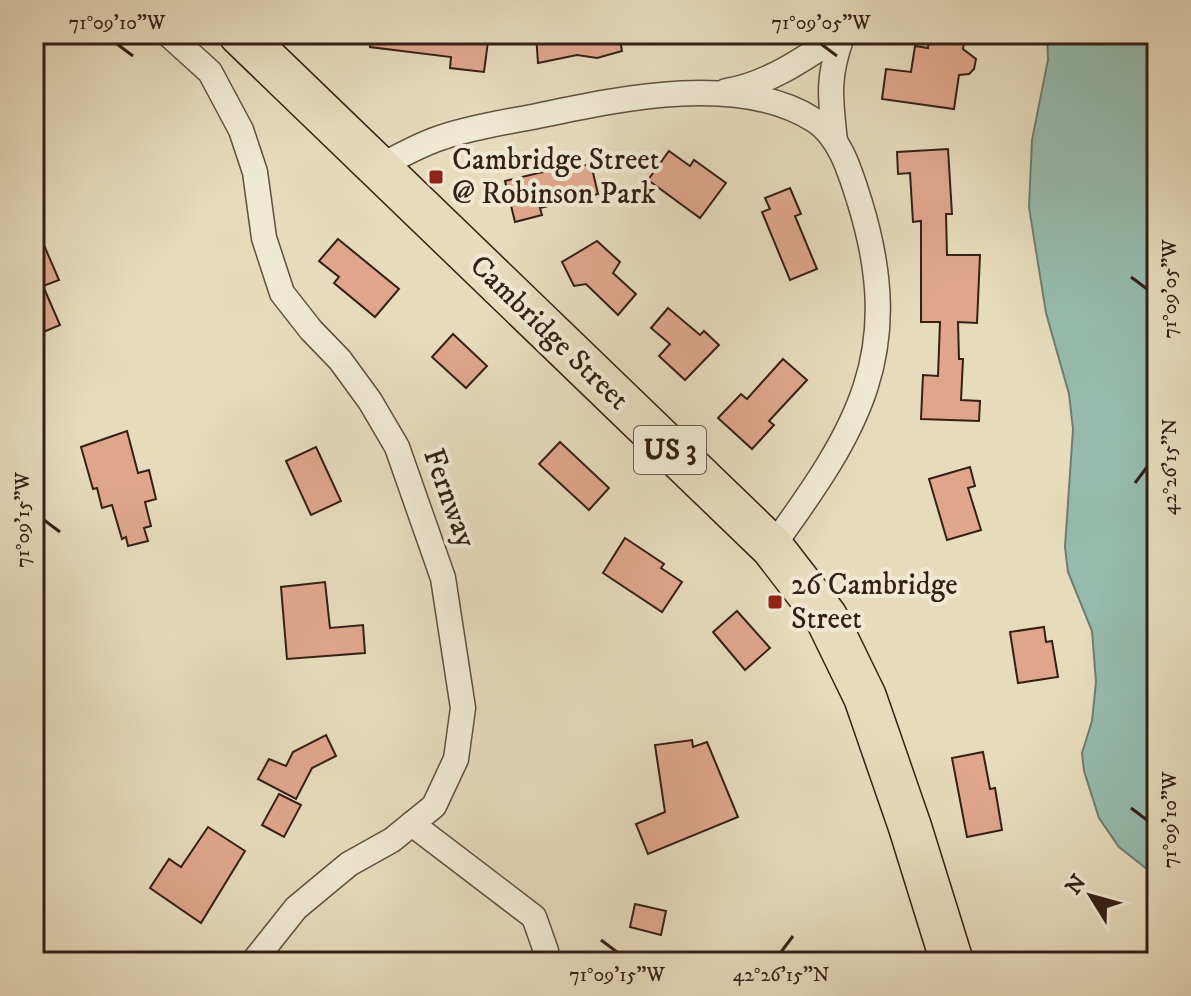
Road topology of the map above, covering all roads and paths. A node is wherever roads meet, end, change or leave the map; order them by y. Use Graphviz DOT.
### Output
graph roads {
  1 [pos="168,34"];
  2 [pos="240,34"];
  3 [pos="842,34"];
  4 [pos="711,93"];
  5 [pos="835,141"];
  6 [pos="377,168"];
  7 [pos="772,547"];
  8 [pos="412,824"];
  9 [pos="253,962"];
  10 [pos="542,962"];
  11 [pos="952,962"];
  1 -- 8 [label="street, Fernway"];
  2 -- 6 [label="highway, Cambridge Street / US 3"];
  3 -- 4 [label="street"];
  3 -- 5 [label="street"];
  4 -- 5 [label="street"];
  4 -- 6 [label="street"];
  5 -- 7 [label="street"];
  6 -- 7 [label="highway, Cambridge Street / US 3"];
  7 -- 11 [label="highway, Cambridge Street / US 3"];
  8 -- 9 [label="street, Fernway"];
  8 -- 10 [label="street"];
}
